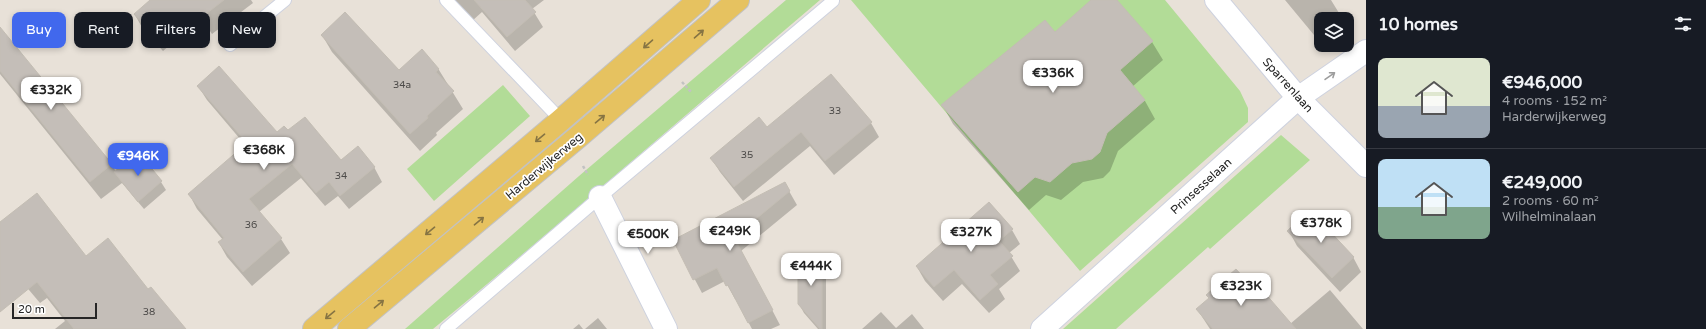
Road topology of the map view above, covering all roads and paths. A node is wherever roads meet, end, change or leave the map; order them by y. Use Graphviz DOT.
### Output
graph roads {
  1 [pos="285,0"];
  2 [pos="446,0"];
  3 [pos="699,0"];
  4 [pos="738,0"];
  5 [pos="1216,0"];
  6 [pos="833,1"];
  7 [pos="270,12"];
  8 [pos="1366,51"];
  9 [pos="1298,98"];
  10 [pos="561,120"];
  11 [pos="1366,166"];
  12 [pos="600,197"];
  13 [pos="314,329"];
  14 [pos="349,329"];
  15 [pos="446,329"];
  16 [pos="666,329"];
  17 [pos="1042,329"];
  1 -- 7 [label="lane"];
  2 -- 10 [label="lane, Harderwijkerweg"];
  3 -- 10 [label="main road, Harderwijkerweg, one-way"];
  14 -- 4 [label="main road, Harderwijkerweg, one-way"];
  5 -- 9 [label="street, Sparrenlaan"];
  6 -- 12 [label="lane"];
  9 -- 8 [label="street, Prinsesselaan, one-way"];
  9 -- 11 [label="street, Sparrenlaan"];
  9 -- 17 [label="street, Prinsesselaan"];
  10 -- 13 [label="main road, Harderwijkerweg, one-way"];
  12 -- 15 [label="lane"];
  12 -- 16 [label="street"];
}
